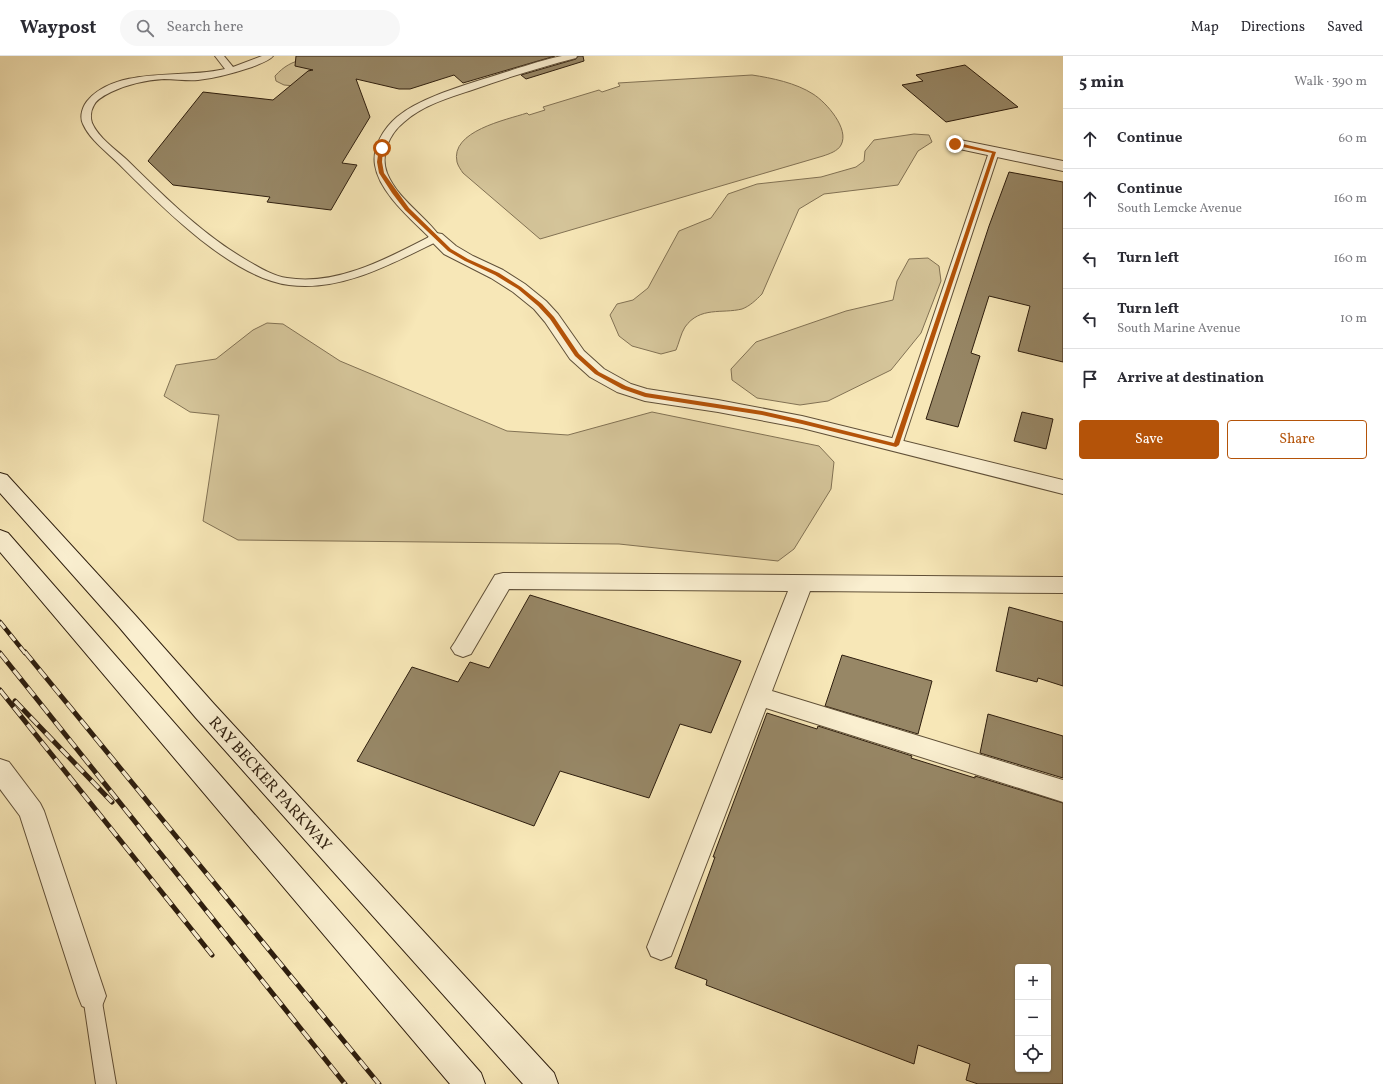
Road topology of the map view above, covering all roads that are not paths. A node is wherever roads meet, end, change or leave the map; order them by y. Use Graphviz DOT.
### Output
graph roads {
  1 [pos="219,56"];
  2 [pos="269,56"];
  3 [pos="573,56"];
  4 [pos="230,70"];
  5 [pos="955,144"];
  6 [pos="994,152"];
  7 [pos="1063,166"];
  8 [pos="436,238"];
  9 [pos="896,445"];
  10 [pos="0,480"];
  11 [pos="1063,487"];
  12 [pos="0,538"];
  13 [pos="802,583"];
  14 [pos="1063,585"];
  15 [pos="463,648"];
  16 [pos="758,696"];
  17 [pos="0,769"];
  18 [pos="1063,791"];
  19 [pos="662,946"];
  20 [pos="92,996"];
  21 [pos="106,1084"];
  22 [pos="470,1084"];
  23 [pos="543,1084"];
  1 -- 4 [label="lane"];
  2 -- 4 [label="lane"];
  3 -- 8 [label="lane"];
  4 -- 8 [label="lane"];
  5 -- 6 [label="street"];
  6 -- 7 [label="street"];
  6 -- 9 [label="lane"];
  8 -- 9 [label="street"];
  9 -- 11 [label="street"];
  10 -- 23 [label="street, RAY BECKER PARKWAY"];
  12 -- 22 [label="street"];
  13 -- 14 [label="street"];
  13 -- 15 [label="street"];
  13 -- 16 [label="street"];
  16 -- 18 [label="street"];
  16 -- 19 [label="street"];
  17 -- 20 [label="street"];
  20 -- 21 [label="lane"];
}
